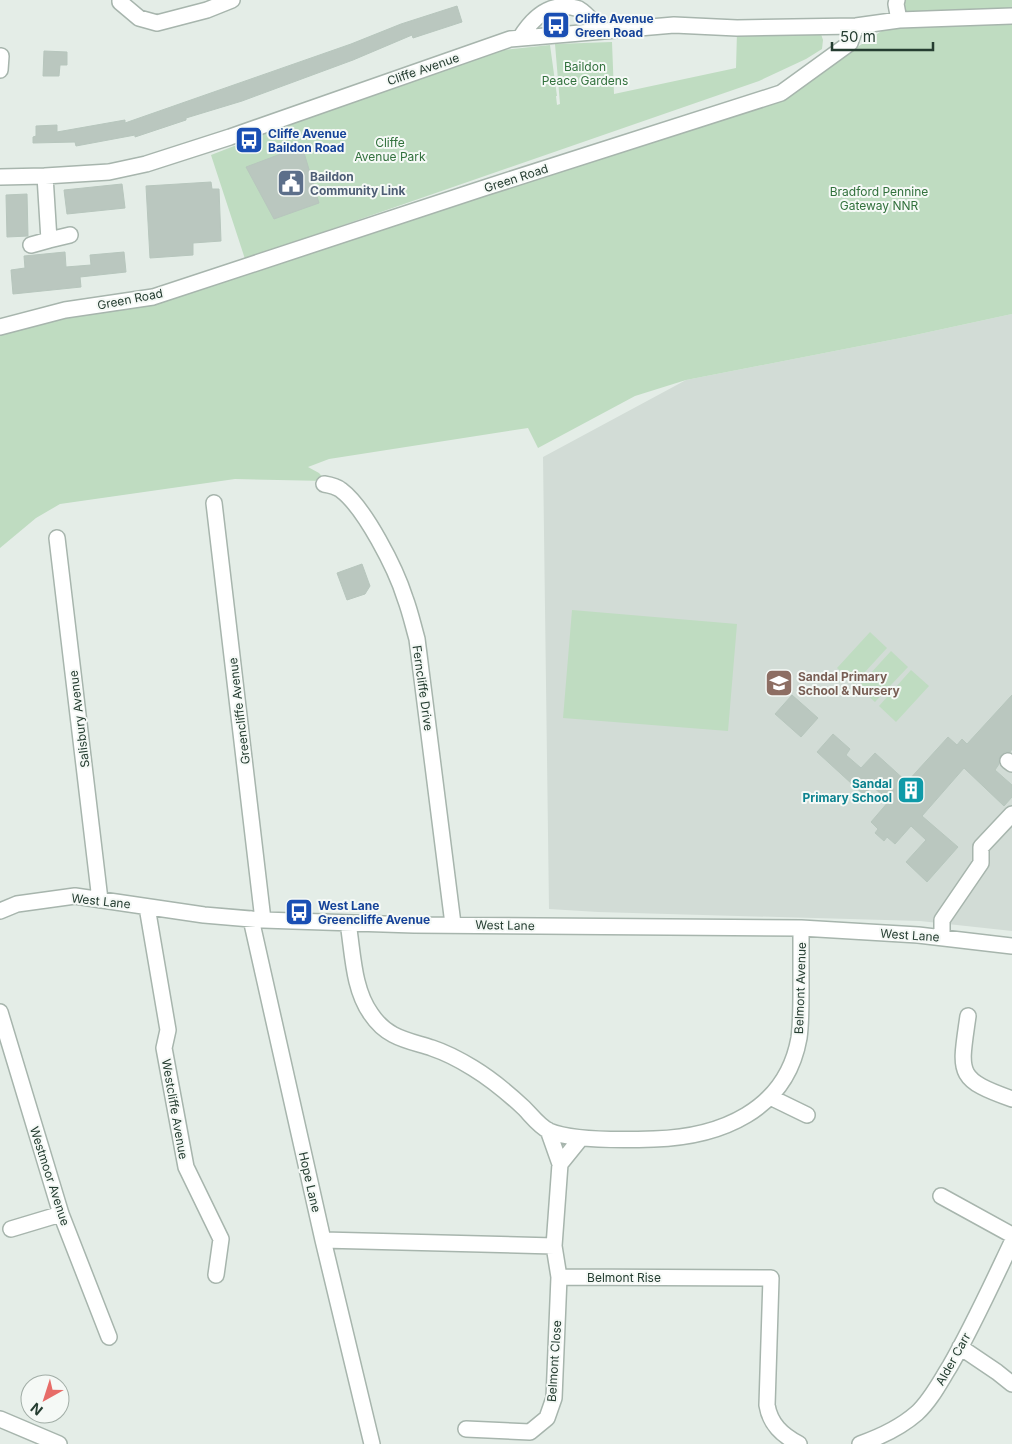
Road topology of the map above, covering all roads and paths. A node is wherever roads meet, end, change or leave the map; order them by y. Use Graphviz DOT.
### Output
graph roads {
  1 [pos="120,0"];
  2 [pos="232,0"];
  3 [pos="897,0"];
  4 [pos="1012,16"];
  5 [pos="898,20"];
  6 [pos="856,26"];
  7 [pos="600,31"];
  8 [pos="520,38"];
  9 [pos="0,176"];
  10 [pos="45,176"];
  11 [pos="70,235"];
  12 [pos="49,240"];
  13 [pos="31,245"];
  14 [pos="0,327"];
  15 [pos="324,484"];
  16 [pos="214,503"];
  17 [pos="57,538"];
  18 [pos="1012,814"];
  19 [pos="100,900"];
  20 [pos="147,907"];
  21 [pos="0,911"];
  22 [pos="257,919"];
  23 [pos="348,923"];
  24 [pos="453,924"];
  25 [pos="801,928"];
  26 [pos="942,937"];
  27 [pos="1012,946"];
  28 [pos="0,1012"];
  29 [pos="968,1016"];
  30 [pos="770,1098"];
  31 [pos="1012,1100"];
  32 [pos="807,1115"];
  33 [pos="548,1130"];
  34 [pos="581,1138"];
  35 [pos="560,1164"];
  36 [pos="941,1196"];
  37 [pos="61,1214"];
  38 [pos="11,1229"];
  39 [pos="1012,1235"];
  40 [pos="324,1240"];
  41 [pos="1012,1242"];
  42 [pos="554,1246"];
  43 [pos="216,1275"];
  44 [pos="559,1277"];
  45 [pos="109,1337"];
  46 [pos="960,1347"];
  47 [pos="1012,1384"];
  48 [pos="0,1419"];
  49 [pos="466,1429"];
  50 [pos="59,1444"];
  51 [pos="372,1444"];
  52 [pos="799,1444"];
  53 [pos="860,1444"];
  1 -- 2 [label="street"];
  3 -- 5 [label="street"];
  4 -- 5 [label="street"];
  5 -- 6 [label="street"];
  6 -- 7 [label="street, Cliffe Avenue"];
  6 -- 14 [label="street, Green Road"];
  7 -- 8 [label="street, Cliffe Avenue"];
  7 -- 8 [label="street"];
  8 -- 10 [label="street, Cliffe Avenue"];
  9 -- 10 [label="street, Cliffe Avenue"];
  10 -- 12 [label="street"];
  11 -- 12 [label="street"];
  12 -- 13 [label="street"];
  15 -- 24 [label="street, Ferncliffe Drive"];
  16 -- 22 [label="street, Greencliffe Avenue"];
  17 -- 19 [label="street, Salisbury Avenue"];
  18 -- 26 [label="street"];
  19 -- 20 [label="street, West Lane"];
  19 -- 21 [label="street, West Lane"];
  20 -- 22 [label="street, West Lane"];
  20 -- 43 [label="street, Westcliffe Avenue"];
  22 -- 23 [label="street, West Lane"];
  22 -- 40 [label="street, Hope Lane"];
  23 -- 24 [label="street, West Lane"];
  23 -- 33 [label="street, Belmont Avenue"];
  24 -- 25 [label="street, West Lane"];
  25 -- 26 [label="street, West Lane"];
  25 -- 30 [label="street, Belmont Avenue"];
  26 -- 27 [label="street, West Lane"];
  28 -- 37 [label="street, Westmoor Avenue"];
  29 -- 31 [label="street"];
  30 -- 32 [label="street"];
  30 -- 34 [label="street, Belmont Avenue"];
  33 -- 34 [label="street, Belmont Avenue"];
  33 -- 35 [label="street"];
  34 -- 35 [label="street"];
  35 -- 42 [label="street"];
  36 -- 39 [label="street"];
  37 -- 38 [label="street"];
  37 -- 45 [label="street, Westmoor Avenue"];
  40 -- 42 [label="street"];
  40 -- 51 [label="street, Hope Lane"];
  41 -- 46 [label="street, Alder Carr"];
  42 -- 44 [label="street"];
  44 -- 49 [label="street, Belmont Close"];
  44 -- 52 [label="street, Belmont Rise"];
  46 -- 47 [label="street"];
  46 -- 53 [label="street, Alder Carr"];
  48 -- 50 [label="street"];
}
